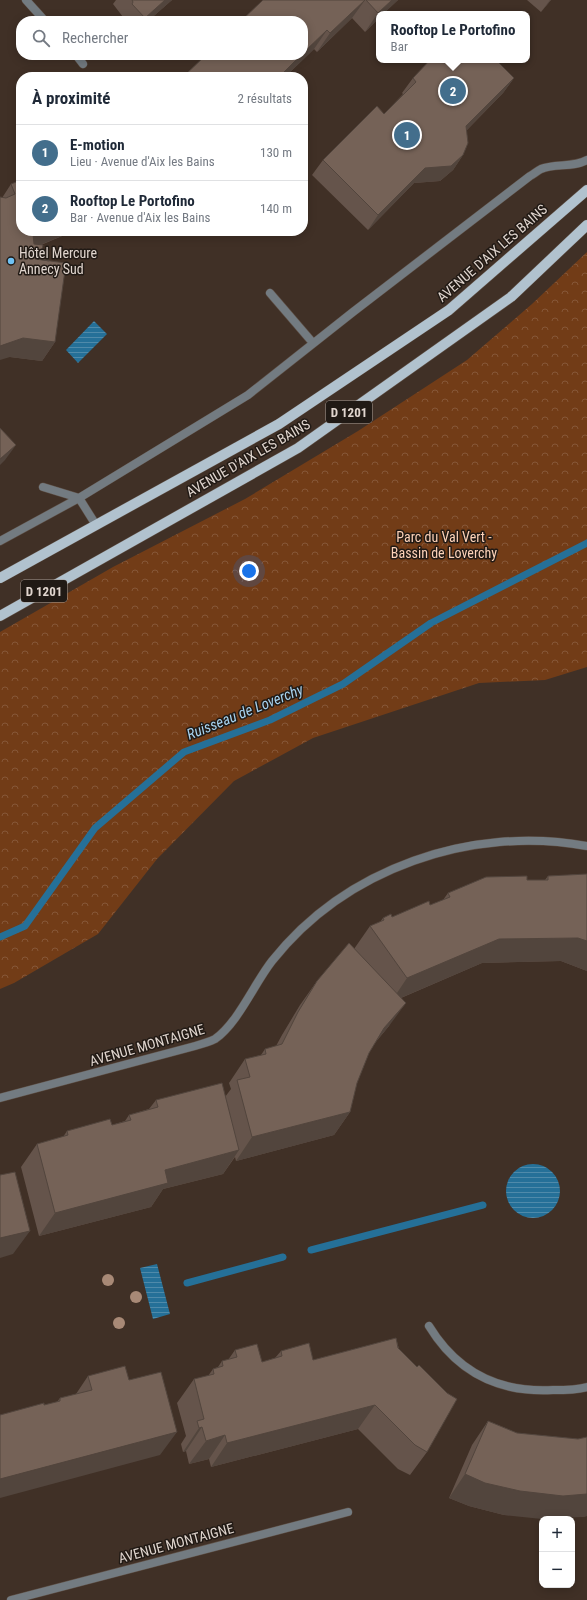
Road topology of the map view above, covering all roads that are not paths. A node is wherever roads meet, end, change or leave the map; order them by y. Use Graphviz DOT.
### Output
graph roads {
  1 [pos="26,0"];
  2 [pos="40,16"];
  3 [pos="80,60"];
  4 [pos="84,64"];
  5 [pos="587,160"];
  6 [pos="587,190"];
  7 [pos="587,226"];
  8 [pos="270,294"];
  9 [pos="314,344"];
  10 [pos="43,487"];
  11 [pos="79,498"];
  12 [pos="96,525"];
  13 [pos="0,542"];
  14 [pos="0,578"];
  15 [pos="0,616"];
  16 [pos="587,846"];
  17 [pos="0,1098"];
  18 [pos="429,1326"];
  19 [pos="587,1387"];
  20 [pos="348,1512"];
  21 [pos="11,1600"];
  1 -- 2 [label="street"];
  3 -- 4 [label="street"];
  5 -- 9 [label="street"];
  6 -- 12 [label="main road, AVENUE D'AIX LES BAINS / D 1201"];
  7 -- 15 [label="main road, AVENUE D'AIX LES BAINS / D 1201"];
  8 -- 9 [label="street"];
  9 -- 11 [label="street"];
  10 -- 11 [label="street"];
  11 -- 12 [label="street"];
  11 -- 13 [label="street"];
  12 -- 14 [label="main road, AVENUE D'AIX LES BAINS / D 1201"];
  16 -- 17 [label="street, AVENUE MONTAIGNE"];
  18 -- 19 [label="street"];
  20 -- 21 [label="street, AVENUE MONTAIGNE"];
}
